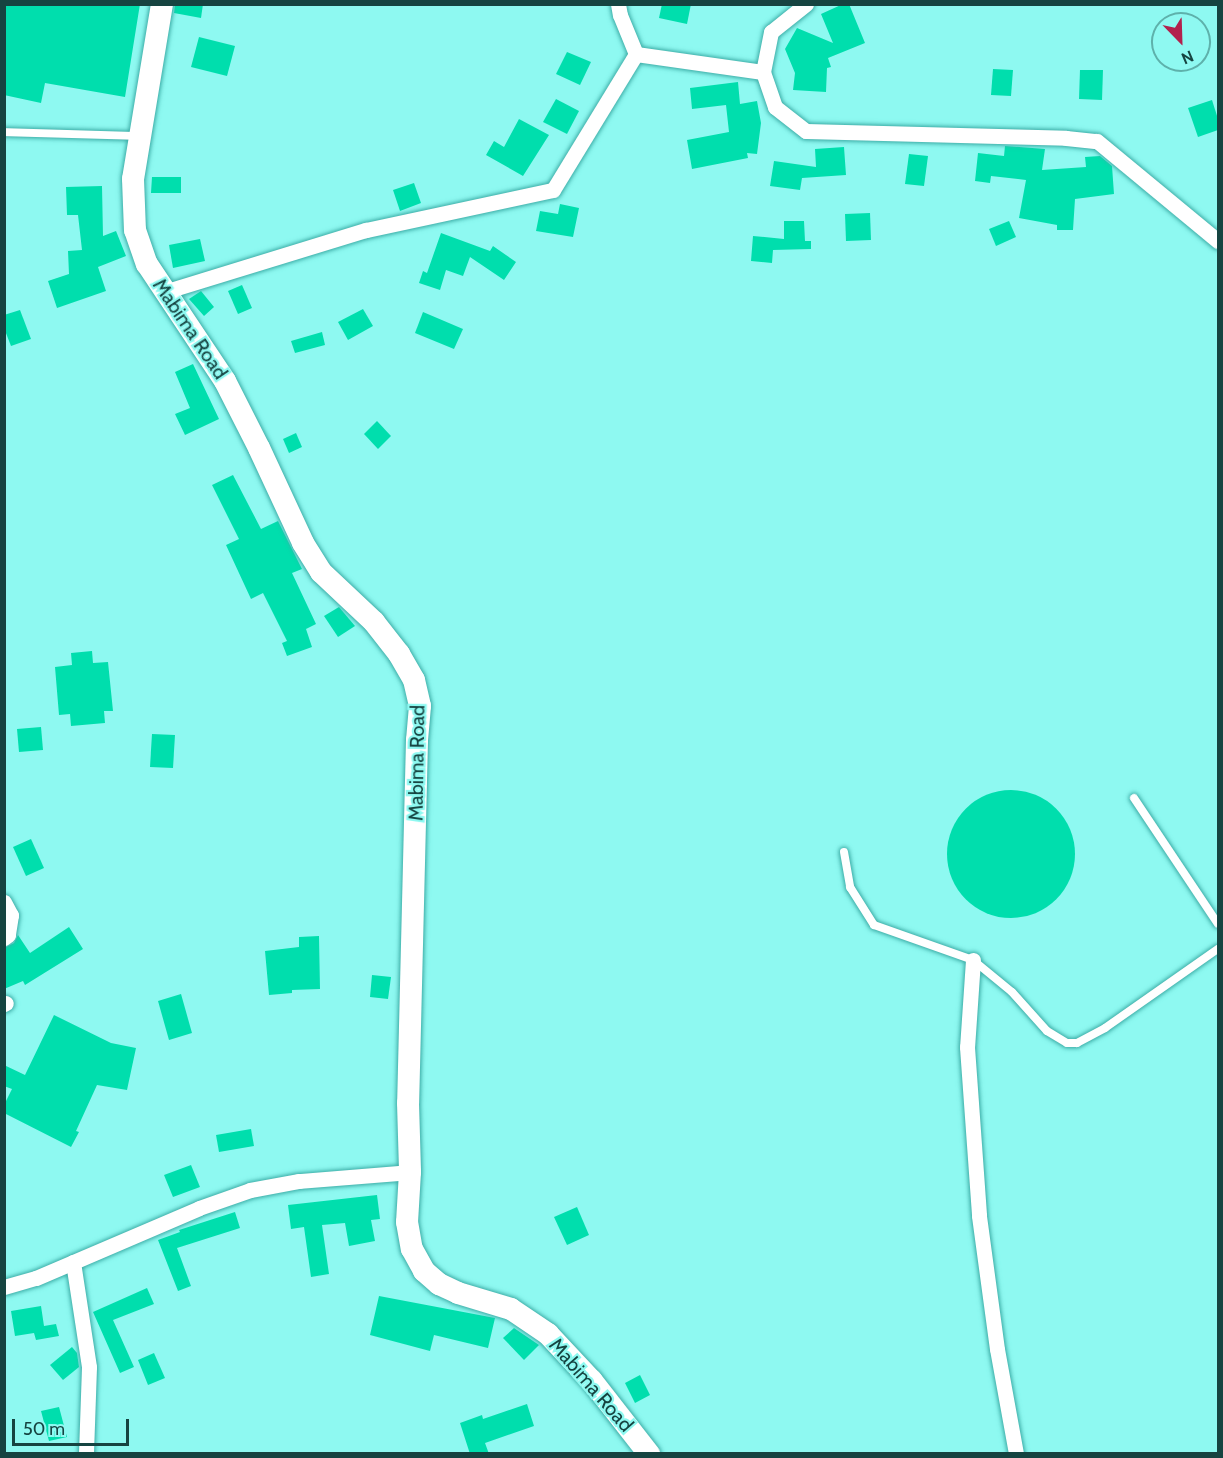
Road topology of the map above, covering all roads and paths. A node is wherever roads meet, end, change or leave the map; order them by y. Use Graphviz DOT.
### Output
graph roads {
  1 [pos="162,4"];
  2 [pos="618,4"];
  3 [pos="806,4"];
  4 [pos="636,54"];
  5 [pos="763,72"];
  6 [pos="4,132"];
  7 [pos="140,136"];
  8 [pos="1218,241"];
  9 [pos="164,292"];
  10 [pos="1134,798"];
  11 [pos="844,852"];
  12 [pos="4,902"];
  13 [pos="1218,924"];
  14 [pos="4,938"];
  15 [pos="1218,950"];
  16 [pos="973,960"];
  17 [pos="410,1172"];
  18 [pos="73,1262"];
  19 [pos="4,1287"];
  20 [pos="86,1454"];
  21 [pos="649,1454"];
  22 [pos="1016,1454"];
  1 -- 7 [label="main road, Mabima Road"];
  2 -- 4 [label="street"];
  3 -- 5 [label="street"];
  4 -- 5 [label="street"];
  4 -- 9 [label="street"];
  5 -- 8 [label="street"];
  6 -- 7 [label="lane"];
  7 -- 9 [label="main road, Mabima Road"];
  9 -- 17 [label="main road, Mabima Road"];
  10 -- 13 [label="lane"];
  11 -- 16 [label="lane"];
  12 -- 14 [label="street"];
  15 -- 16 [label="lane"];
  16 -- 22 [label="street"];
  17 -- 18 [label="street"];
  17 -- 21 [label="main road, Mabima Road"];
  18 -- 19 [label="street"];
  18 -- 20 [label="street"];
}
